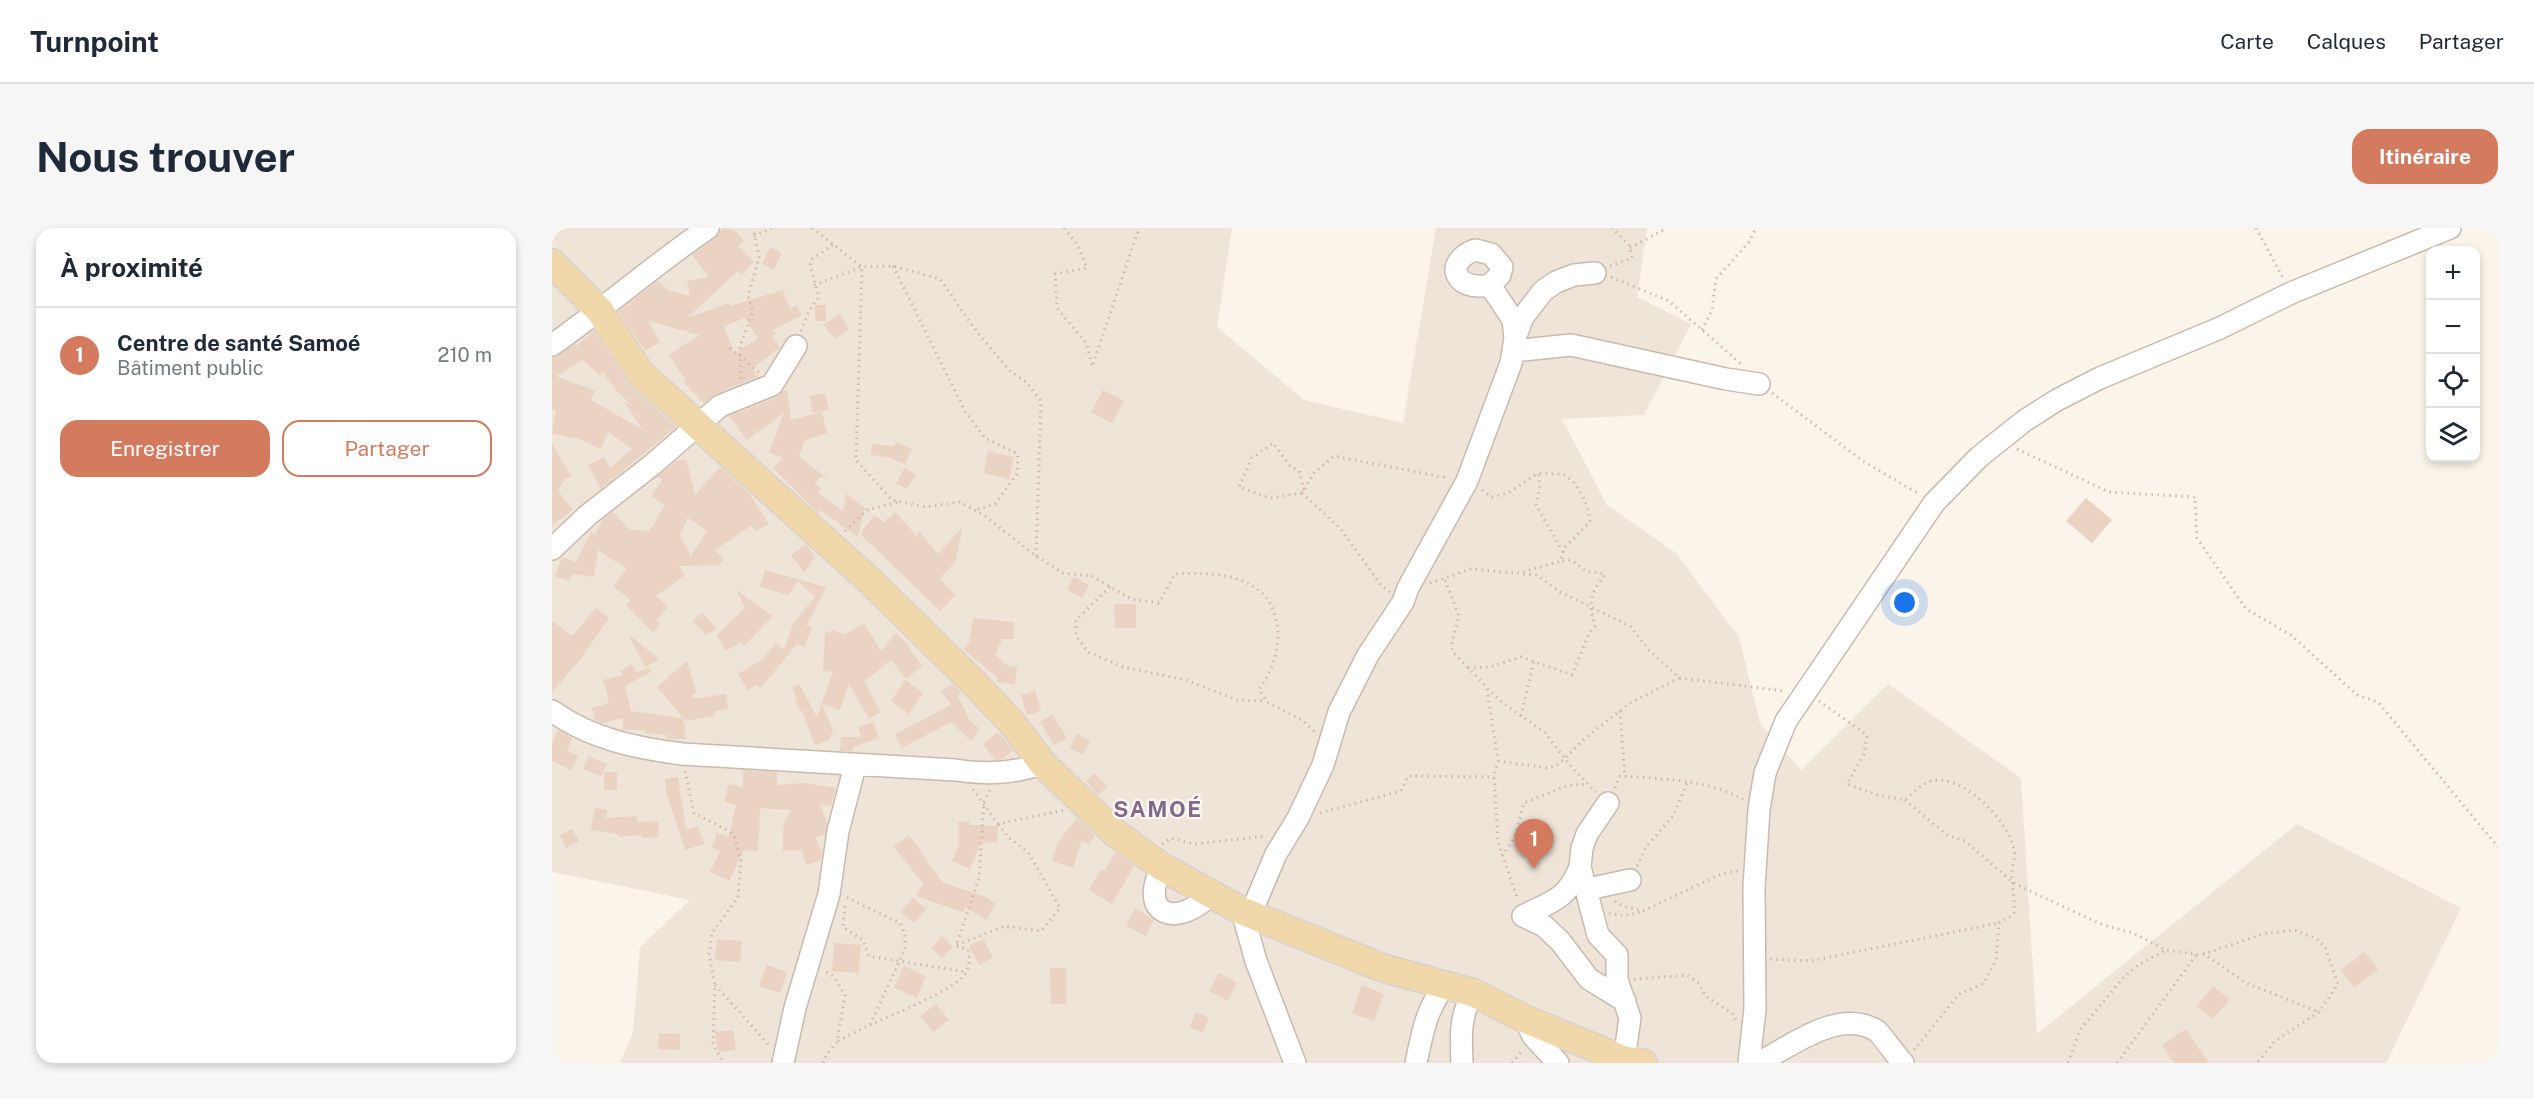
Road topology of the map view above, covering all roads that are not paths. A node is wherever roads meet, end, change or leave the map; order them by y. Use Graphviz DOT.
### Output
graph roads {
  1 [pos="708,228"];
  2 [pos="2450,228"];
  3 [pos="552,263"];
  4 [pos="1595,273"];
  5 [pos="1490,285"];
  6 [pos="600,311"];
  7 [pos="552,345"];
  8 [pos="1514,345"];
  9 [pos="796,346"];
  10 [pos="1759,384"];
  11 [pos="696,426"];
  12 [pos="552,549"];
  13 [pos="552,711"];
  14 [pos="1043,764"];
  15 [pos="855,766"];
  16 [pos="1608,803"];
  17 [pos="1154,861"];
  18 [pos="1580,867"];
  19 [pos="1630,880"];
  20 [pos="1210,895"];
  21 [pos="1600,900"];
  22 [pos="1247,912"];
  23 [pos="1444,986"];
  24 [pos="1474,993"];
  25 [pos="1625,1001"];
  26 [pos="1525,1019"];
  27 [pos="1752,1058"];
  28 [pos="1907,1059"];
  29 [pos="1633,1062"];
  30 [pos="783,1063"];
  31 [pos="1295,1063"];
  32 [pos="1416,1063"];
  33 [pos="1462,1063"];
  34 [pos="1558,1063"];
  1 -- 6 [label="street"];
  2 -- 27 [label="street"];
  3 -- 6 [label="main road"];
  4 -- 8 [label="street"];
  5 -- 8 [label="street"];
  6 -- 7 [label="street"];
  6 -- 11 [label="main road"];
  8 -- 10 [label="street"];
  8 -- 22 [label="street"];
  9 -- 11 [label="street"];
  11 -- 12 [label="street"];
  11 -- 14 [label="main road"];
  13 -- 15 [label="street"];
  14 -- 15 [label="street"];
  14 -- 17 [label="main road"];
  15 -- 30 [label="street"];
  16 -- 18 [label="street"];
  17 -- 20 [label="main road"];
  17 -- 20 [label="street"];
  18 -- 21 [label="street"];
  18 -- 25 [label="street"];
  19 -- 21 [label="street"];
  20 -- 22 [label="main road"];
  21 -- 25 [label="street"];
  22 -- 23 [label="main road"];
  22 -- 31 [label="street"];
  23 -- 24 [label="main road"];
  23 -- 32 [label="street"];
  24 -- 26 [label="main road"];
  24 -- 33 [label="street"];
  25 -- 29 [label="street"];
  26 -- 29 [label="main road"];
  26 -- 34 [label="street"];
  27 -- 28 [label="street"];
}
